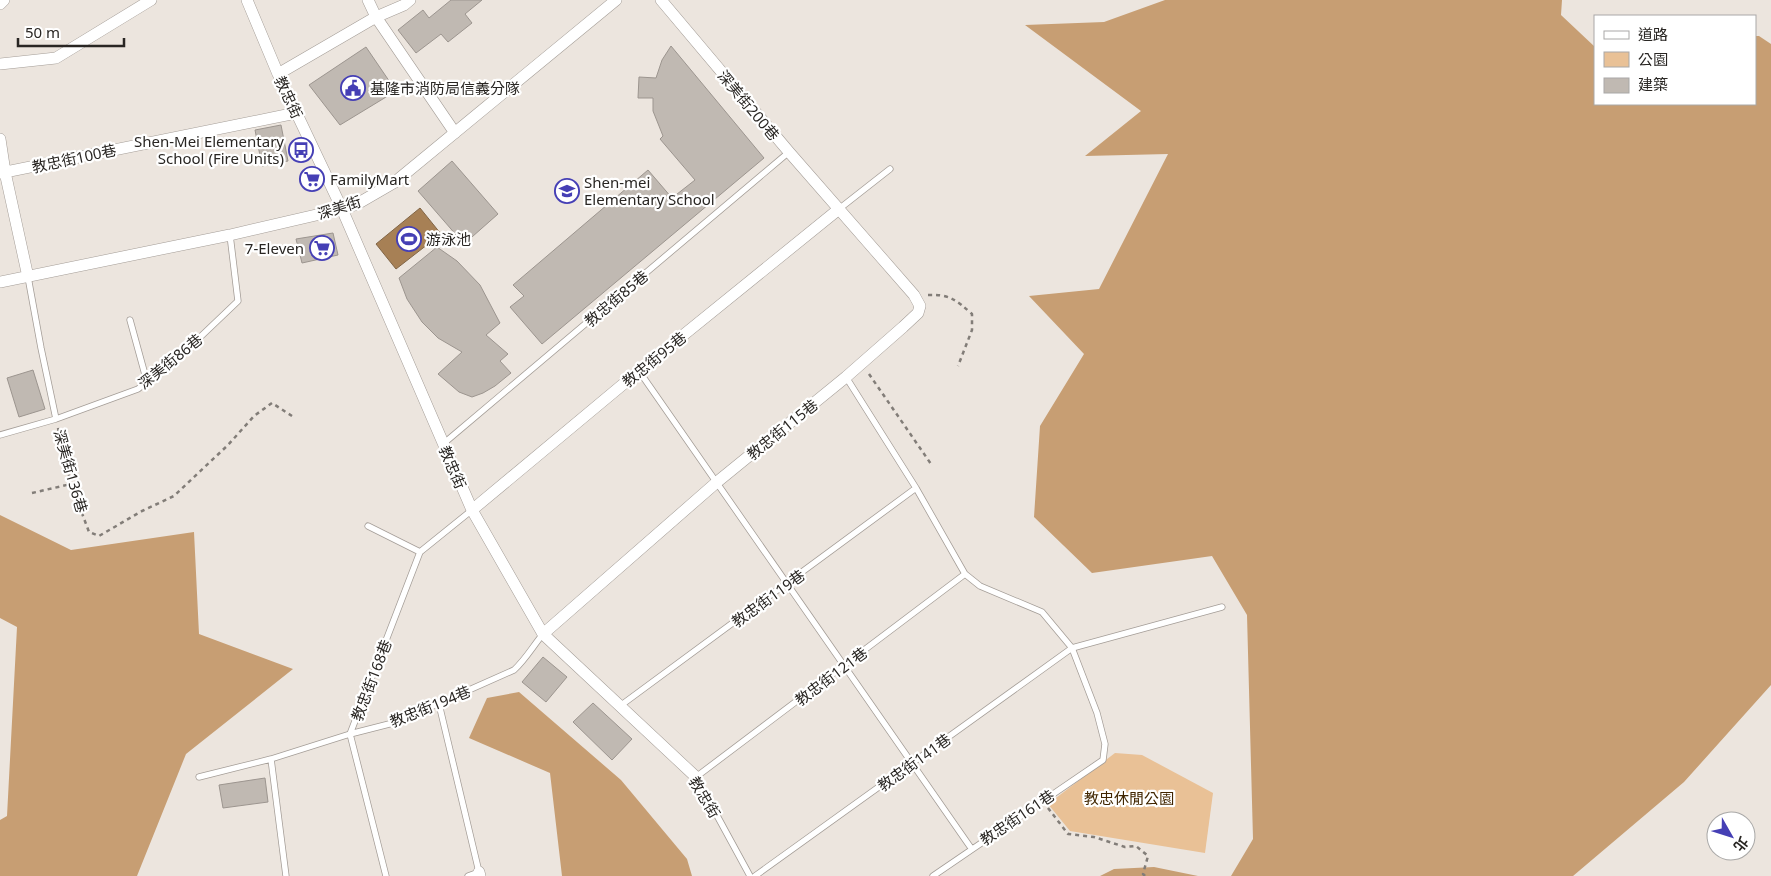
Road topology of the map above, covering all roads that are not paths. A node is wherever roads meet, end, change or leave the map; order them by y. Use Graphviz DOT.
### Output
graph roads {
  1 [pos="4,0"];
  2 [pos="151,0"];
  3 [pos="247,0"];
  4 [pos="368,0"];
  5 [pos="410,0"];
  6 [pos="616,0"];
  7 [pos="661,0"];
  8 [pos="0,4"];
  9 [pos="376,17"];
  10 [pos="0,64"];
  11 [pos="278,74"];
  12 [pos="296,113"];
  13 [pos="454,133"];
  14 [pos="0,139"];
  15 [pos="789,152"];
  16 [pos="890,169"];
  17 [pos="3,173"];
  18 [pos="342,209"];
  19 [pos="839,209"];
  20 [pos="230,235"];
  21 [pos="28,277"];
  22 [pos="0,282"];
  23 [pos="130,320"];
  24 [pos="639,371"];
  25 [pos="846,377"];
  26 [pos="147,382"];
  27 [pos="56,420"];
  28 [pos="0,435"];
  29 [pos="443,444"];
  30 [pos="717,482"];
  31 [pos="916,488"];
  32 [pos="472,510"];
  33 [pos="368,526"];
  34 [pos="420,552"];
  35 [pos="965,574"];
  36 [pos="788,584"];
  37 [pos="1222,607"];
  38 [pos="543,634"];
  39 [pos="1072,648"];
  40 [pos="844,666"];
  41 [pos="439,704"];
  42 [pos="620,706"];
  43 [pos="350,734"];
  44 [pos="271,759"];
  45 [pos="912,763"];
  46 [pos="199,777"];
  47 [pos="696,777"];
  48 [pos="971,848"];
  49 [pos="476,875"];
  50 [pos="286,876"];
  51 [pos="386,876"];
  52 [pos="750,876"];
  53 [pos="755,876"];
  54 [pos="933,876"];
  1 -- 8 [label="street"];
  2 -- 10 [label="street"];
  3 -- 11 [label="street, 教忠街"];
  4 -- 9 [label="street"];
  5 -- 9 [label="street"];
  6 -- 13 [label="street, 深美街"];
  7 -- 15 [label="street, 深美街200巷"];
  9 -- 11 [label="street"];
  9 -- 13 [label="street"];
  11 -- 12 [label="street, 教忠街"];
  12 -- 17 [label="street, 教忠街100巷"];
  12 -- 18 [label="street, 教忠街"];
  13 -- 18 [label="street, 深美街"];
  14 -- 17 [label="street"];
  15 -- 19 [label="street, 深美街200巷"];
  15 -- 29 [label="lane, 教忠街85巷"];
  16 -- 19 [label="lane"];
  17 -- 21 [label="street"];
  18 -- 20 [label="street, 深美街"];
  18 -- 29 [label="street, 教忠街"];
  19 -- 24 [label="street, 教忠街95巷"];
  19 -- 25 [label="street, 教忠街115巷"];
  20 -- 21 [label="street, 深美街"];
  20 -- 26 [label="lane, 深美街86巷"];
  21 -- 22 [label="street, 深美街"];
  21 -- 27 [label="lane, 深美街136巷"];
  23 -- 26 [label="lane"];
  24 -- 30 [label="lane"];
  24 -- 32 [label="street, 教忠街95巷"];
  25 -- 30 [label="street, 教忠街115巷"];
  25 -- 31 [label="lane"];
  26 -- 27 [label="lane, 深美街86巷"];
  27 -- 28 [label="lane, 深美街86巷"];
  29 -- 32 [label="street, 教忠街"];
  30 -- 36 [label="lane"];
  30 -- 38 [label="street, 教忠街115巷"];
  31 -- 35 [label="lane"];
  31 -- 36 [label="lane, 教忠街119巷"];
  32 -- 34 [label="lane"];
  32 -- 38 [label="street, 教忠街"];
  33 -- 34 [label="lane"];
  34 -- 43 [label="lane, 教忠街168巷"];
  35 -- 39 [label="lane"];
  35 -- 40 [label="lane, 教忠街121巷"];
  36 -- 40 [label="lane"];
  36 -- 42 [label="lane, 教忠街119巷"];
  37 -- 39 [label="lane"];
  38 -- 41 [label="lane, 教忠街194巷"];
  38 -- 42 [label="street, 教忠街"];
  39 -- 45 [label="lane, 教忠街141巷"];
  39 -- 48 [label="lane, 教忠街161巷"];
  40 -- 45 [label="lane"];
  40 -- 47 [label="lane, 教忠街121巷"];
  41 -- 43 [label="lane, 教忠街194巷"];
  41 -- 49 [label="lane"];
  42 -- 47 [label="street, 教忠街"];
  43 -- 44 [label="lane, 教忠街194巷"];
  43 -- 51 [label="lane, 教忠街168巷"];
  44 -- 46 [label="lane, 教忠街194巷"];
  44 -- 50 [label="lane"];
  45 -- 48 [label="lane"];
  45 -- 53 [label="lane, 教忠街141巷"];
  47 -- 52 [label="lane, 教忠街"];
  48 -- 54 [label="lane, 教忠街161巷"];
}
